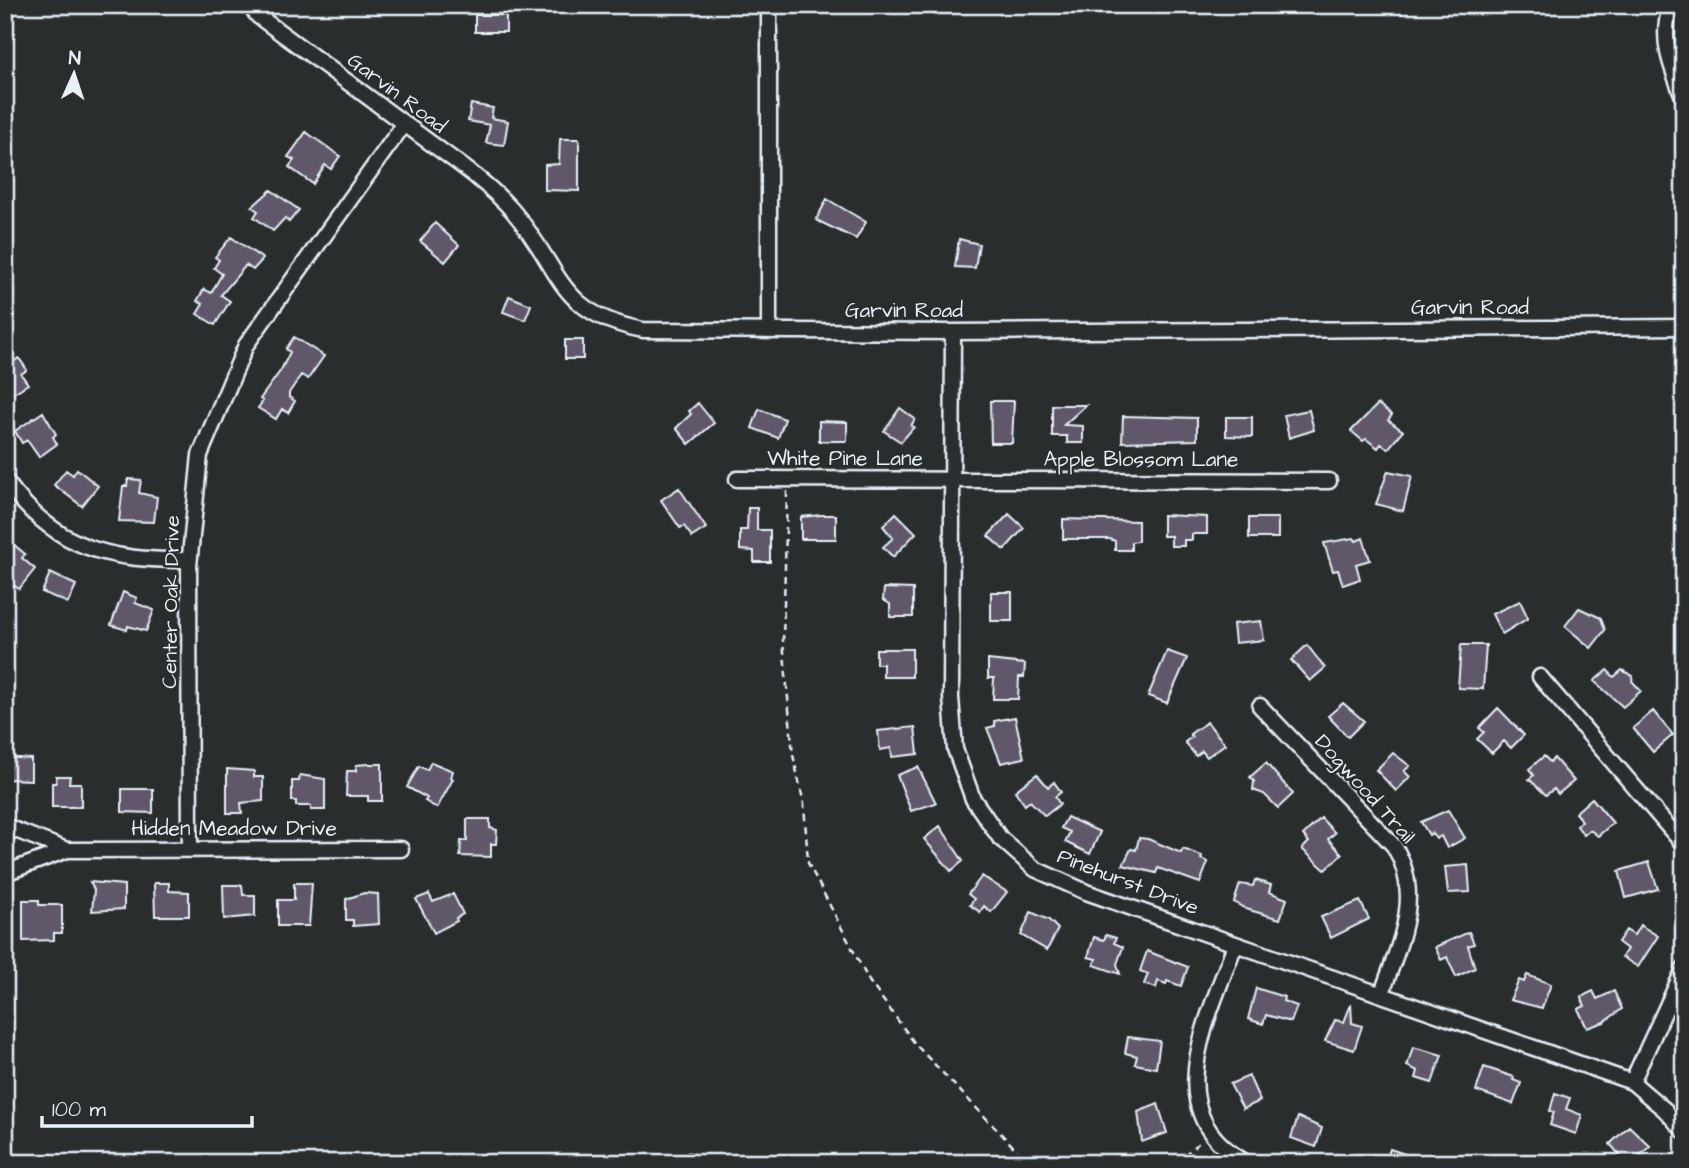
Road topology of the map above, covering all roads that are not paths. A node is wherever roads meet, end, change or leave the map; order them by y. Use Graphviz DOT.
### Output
graph roads {
  1 [pos="249,5"];
  2 [pos="769,5"];
  3 [pos="1671,5"];
  4 [pos="1684,99"];
  5 [pos="404,124"];
  6 [pos="1684,327"];
  7 [pos="769,331"];
  8 [pos="953,332"];
  9 [pos="737,479"];
  10 [pos="953,479"];
  11 [pos="5,480"];
  12 [pos="1329,481"];
  13 [pos="189,560"];
  14 [pos="1540,677"];
  15 [pos="1259,706"];
  16 [pos="5,826"];
  17 [pos="1684,845"];
  18 [pos="190,848"];
  19 [pos="401,849"];
  20 [pos="66,850"];
  21 [pos="5,873"];
  22 [pos="1235,944"];
  23 [pos="1684,969"];
  24 [pos="1382,993"];
  25 [pos="1632,1082"];
  26 [pos="1684,1131"];
  27 [pos="1247,1163"];
  1 -- 5 [label="street, Garvin Road"];
  2 -- 7 [label="street"];
  3 -- 4 [label="street"];
  5 -- 7 [label="street, Garvin Road"];
  5 -- 13 [label="street, Center Oak Drive"];
  6 -- 8 [label="street, Garvin Road"];
  7 -- 8 [label="street, Garvin Road"];
  8 -- 10 [label="street, Pinehurst Drive"];
  9 -- 10 [label="street, White Pine Lane"];
  10 -- 12 [label="street, Apple Blossom Lane"];
  10 -- 22 [label="street, Pinehurst Drive"];
  11 -- 13 [label="street"];
  13 -- 18 [label="street, Center Oak Drive"];
  14 -- 17 [label="street"];
  15 -- 24 [label="street, Dogwood Trail"];
  16 -- 20 [label="street, Hidden Meadow Drive"];
  18 -- 19 [label="street, Hidden Meadow Drive"];
  18 -- 20 [label="street, Hidden Meadow Drive"];
  20 -- 21 [label="street, Hidden Meadow Drive"];
  22 -- 24 [label="street, Pinehurst Drive"];
  22 -- 27 [label="street"];
  23 -- 25 [label="street"];
  24 -- 25 [label="street, Pinehurst Drive"];
  25 -- 26 [label="street, Pinehurst Drive"];
}
